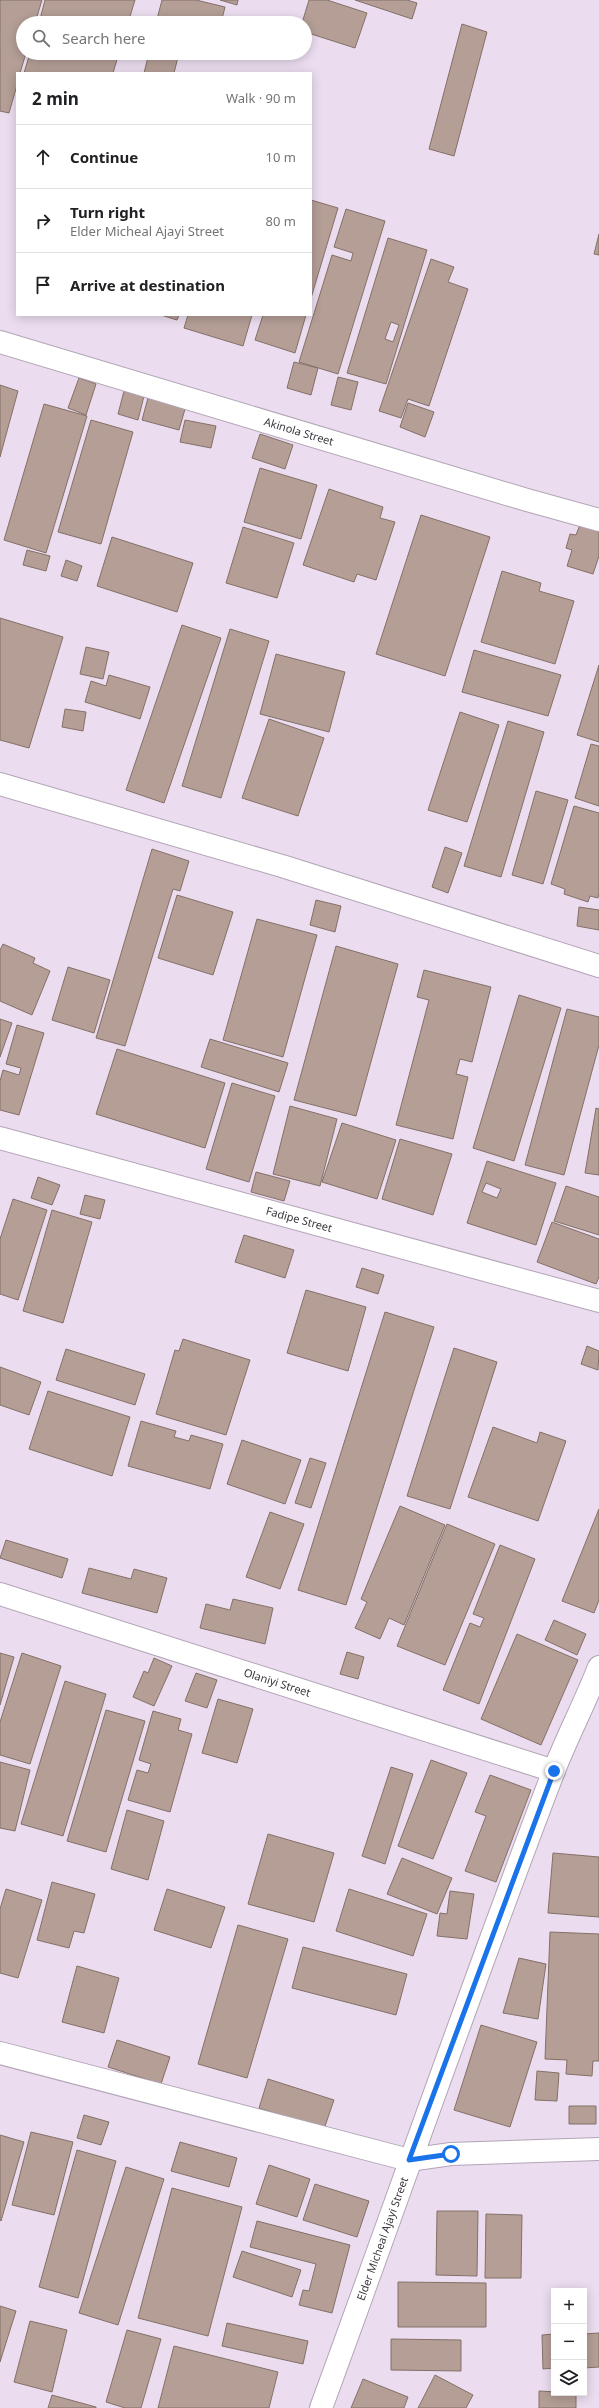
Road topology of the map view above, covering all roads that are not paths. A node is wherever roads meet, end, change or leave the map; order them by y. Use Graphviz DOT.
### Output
graph roads {
  1 [pos="0,342"];
  2 [pos="599,520"];
  3 [pos="0,784"];
  4 [pos="599,966"];
  5 [pos="0,1138"];
  6 [pos="599,1301"];
  7 [pos="0,1594"];
  8 [pos="597,1678"];
  9 [pos="554,1771"];
  10 [pos="0,2053"];
  11 [pos="599,2150"];
  12 [pos="409,2160"];
  13 [pos="321,2408"];
  1 -- 2 [label="street, Akinola Street"];
  3 -- 4 [label="street"];
  5 -- 6 [label="street, Fadipe Street"];
  7 -- 9 [label="street, Olaniyi Street"];
  8 -- 9 [label="street, Elder Micheal Ajayi Street"];
  9 -- 12 [label="street, Elder Micheal Ajayi Street"];
  10 -- 12 [label="street"];
  11 -- 12 [label="street"];
  12 -- 13 [label="street, Elder Micheal Ajayi Street"];
}
